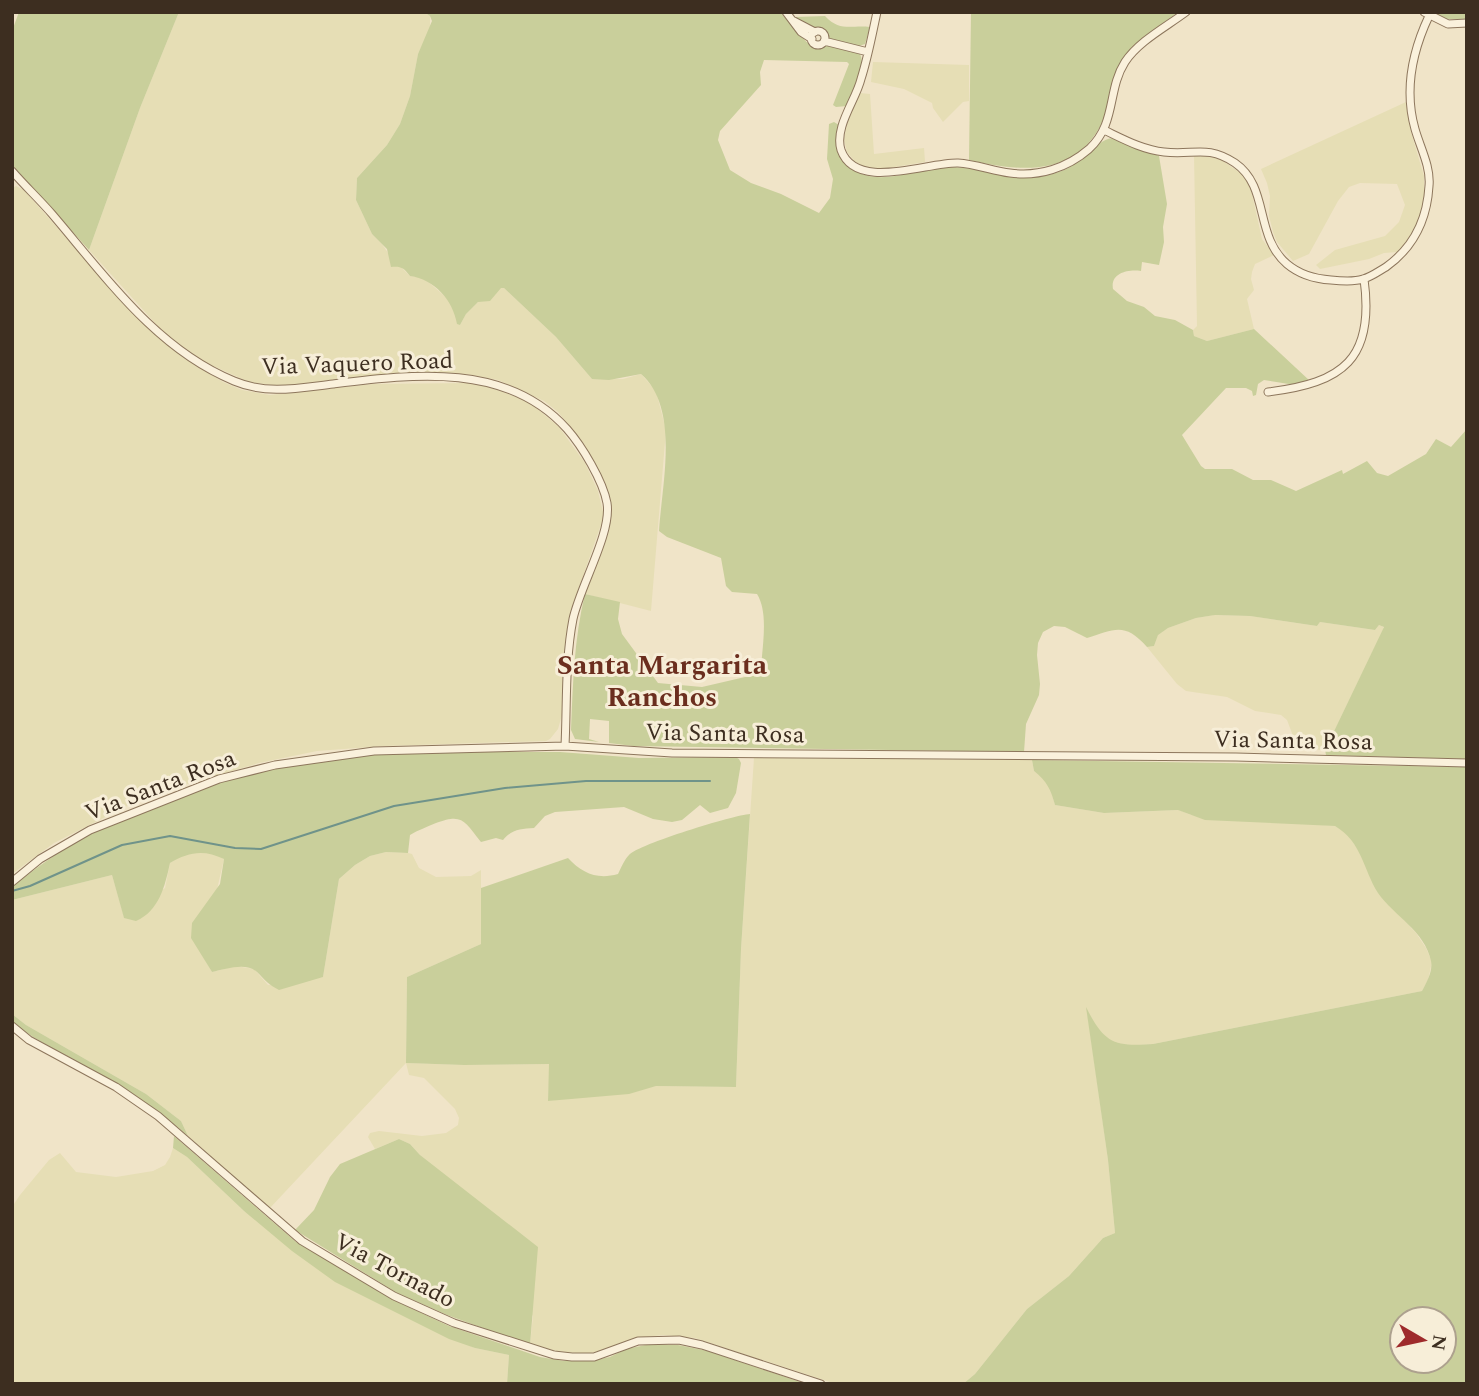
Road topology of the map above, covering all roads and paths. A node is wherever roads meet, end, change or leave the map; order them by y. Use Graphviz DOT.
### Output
graph roads {
  1 [pos="786,12"];
  2 [pos="877,12"];
  3 [pos="1186,12"];
  4 [pos="1426,14"];
  5 [pos="1467,23"];
  6 [pos="869,52"];
  7 [pos="1104,130"];
  8 [pos="14,177"];
  9 [pos="1364,279"];
  10 [pos="1268,392"];
  11 [pos="565,746"];
  12 [pos="1467,763"];
  13 [pos="12,882"];
  14 [pos="12,1026"];
  15 [pos="821,1384"];
  1 -- 6 [label="street"];
  2 -- 6 [label="street"];
  3 -- 7 [label="street"];
  4 -- 5 [label="street"];
  4 -- 9 [label="street"];
  6 -- 7 [label="street"];
  7 -- 9 [label="street"];
  8 -- 11 [label="street, Via Vaquero Road"];
  9 -- 10 [label="street"];
  11 -- 12 [label="street, Via Santa Rosa"];
  11 -- 13 [label="street, Via Santa Rosa"];
  14 -- 15 [label="street, Via Tornado"];
}
